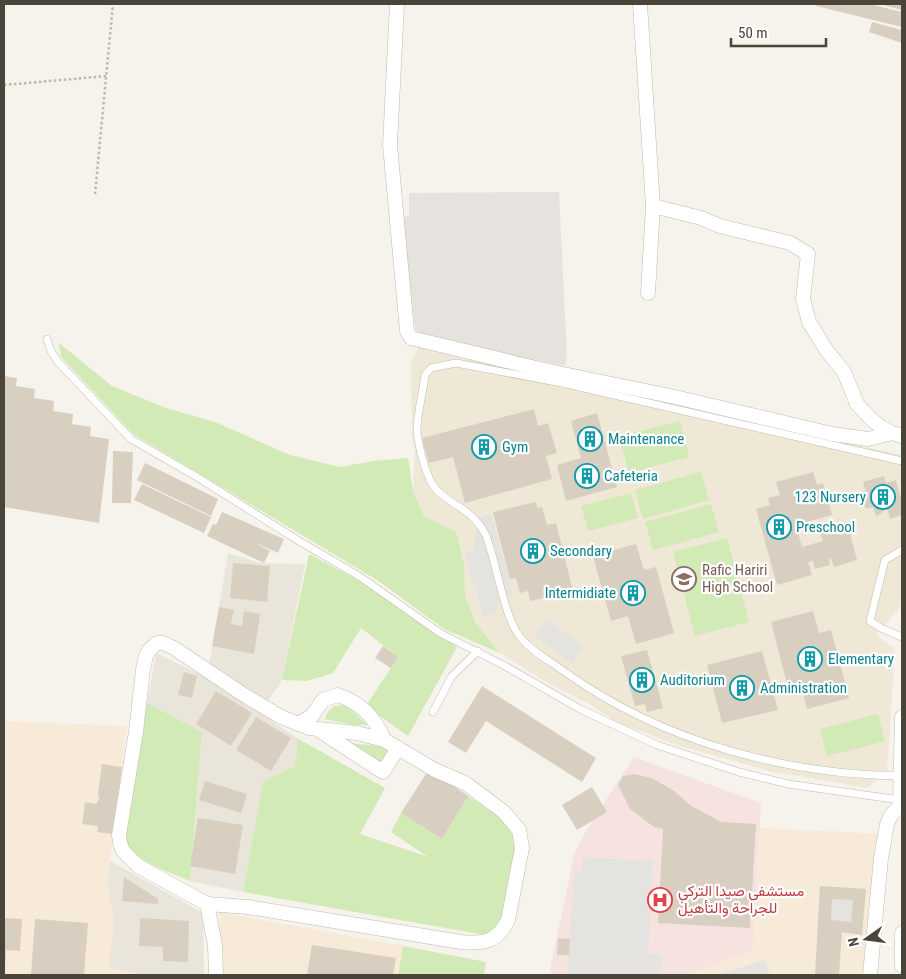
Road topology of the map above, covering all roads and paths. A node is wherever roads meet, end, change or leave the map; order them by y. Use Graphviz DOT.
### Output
graph roads {
  1 [pos="113,4"];
  2 [pos="397,4"];
  3 [pos="640,4"];
  4 [pos="107,76"];
  5 [pos="4,85"];
  6 [pos="95,194"];
  7 [pos="653,206"];
  8 [pos="648,293"];
  9 [pos="48,339"];
  10 [pos="897,435"];
  11 [pos="902,462"];
  12 [pos="902,550"];
  13 [pos="902,637"];
  14 [pos="478,651"];
  15 [pos="434,712"];
  16 [pos="902,717"];
  17 [pos="298,724"];
  18 [pos="317,730"];
  19 [pos="384,740"];
  20 [pos="398,748"];
  21 [pos="900,776"];
  22 [pos="901,804"];
  23 [pos="207,904"];
  24 [pos="902,933"];
  25 [pos="902,966"];
  26 [pos="216,975"];
  27 [pos="870,975"];
  1 -- 4 [label="path"];
  2 -- 10 [label="street"];
  3 -- 7 [label="street"];
  4 -- 5 [label="path"];
  4 -- 6 [label="path"];
  7 -- 8 [label="street"];
  7 -- 10 [label="street"];
  9 -- 14 [label="lane"];
  11 -- 21 [label="lane"];
  12 -- 13 [label="lane"];
  14 -- 15 [label="lane"];
  14 -- 22 [label="lane"];
  16 -- 21 [label="street"];
  17 -- 18 [label="street"];
  17 -- 19 [label="street"];
  17 -- 23 [label="street"];
  18 -- 19 [label="street"];
  18 -- 20 [label="street"];
  19 -- 20 [label="street"];
  20 -- 23 [label="street"];
  21 -- 22 [label="street"];
  22 -- 27 [label="street"];
  23 -- 26 [label="street"];
  24 -- 25 [label="street"];
}
